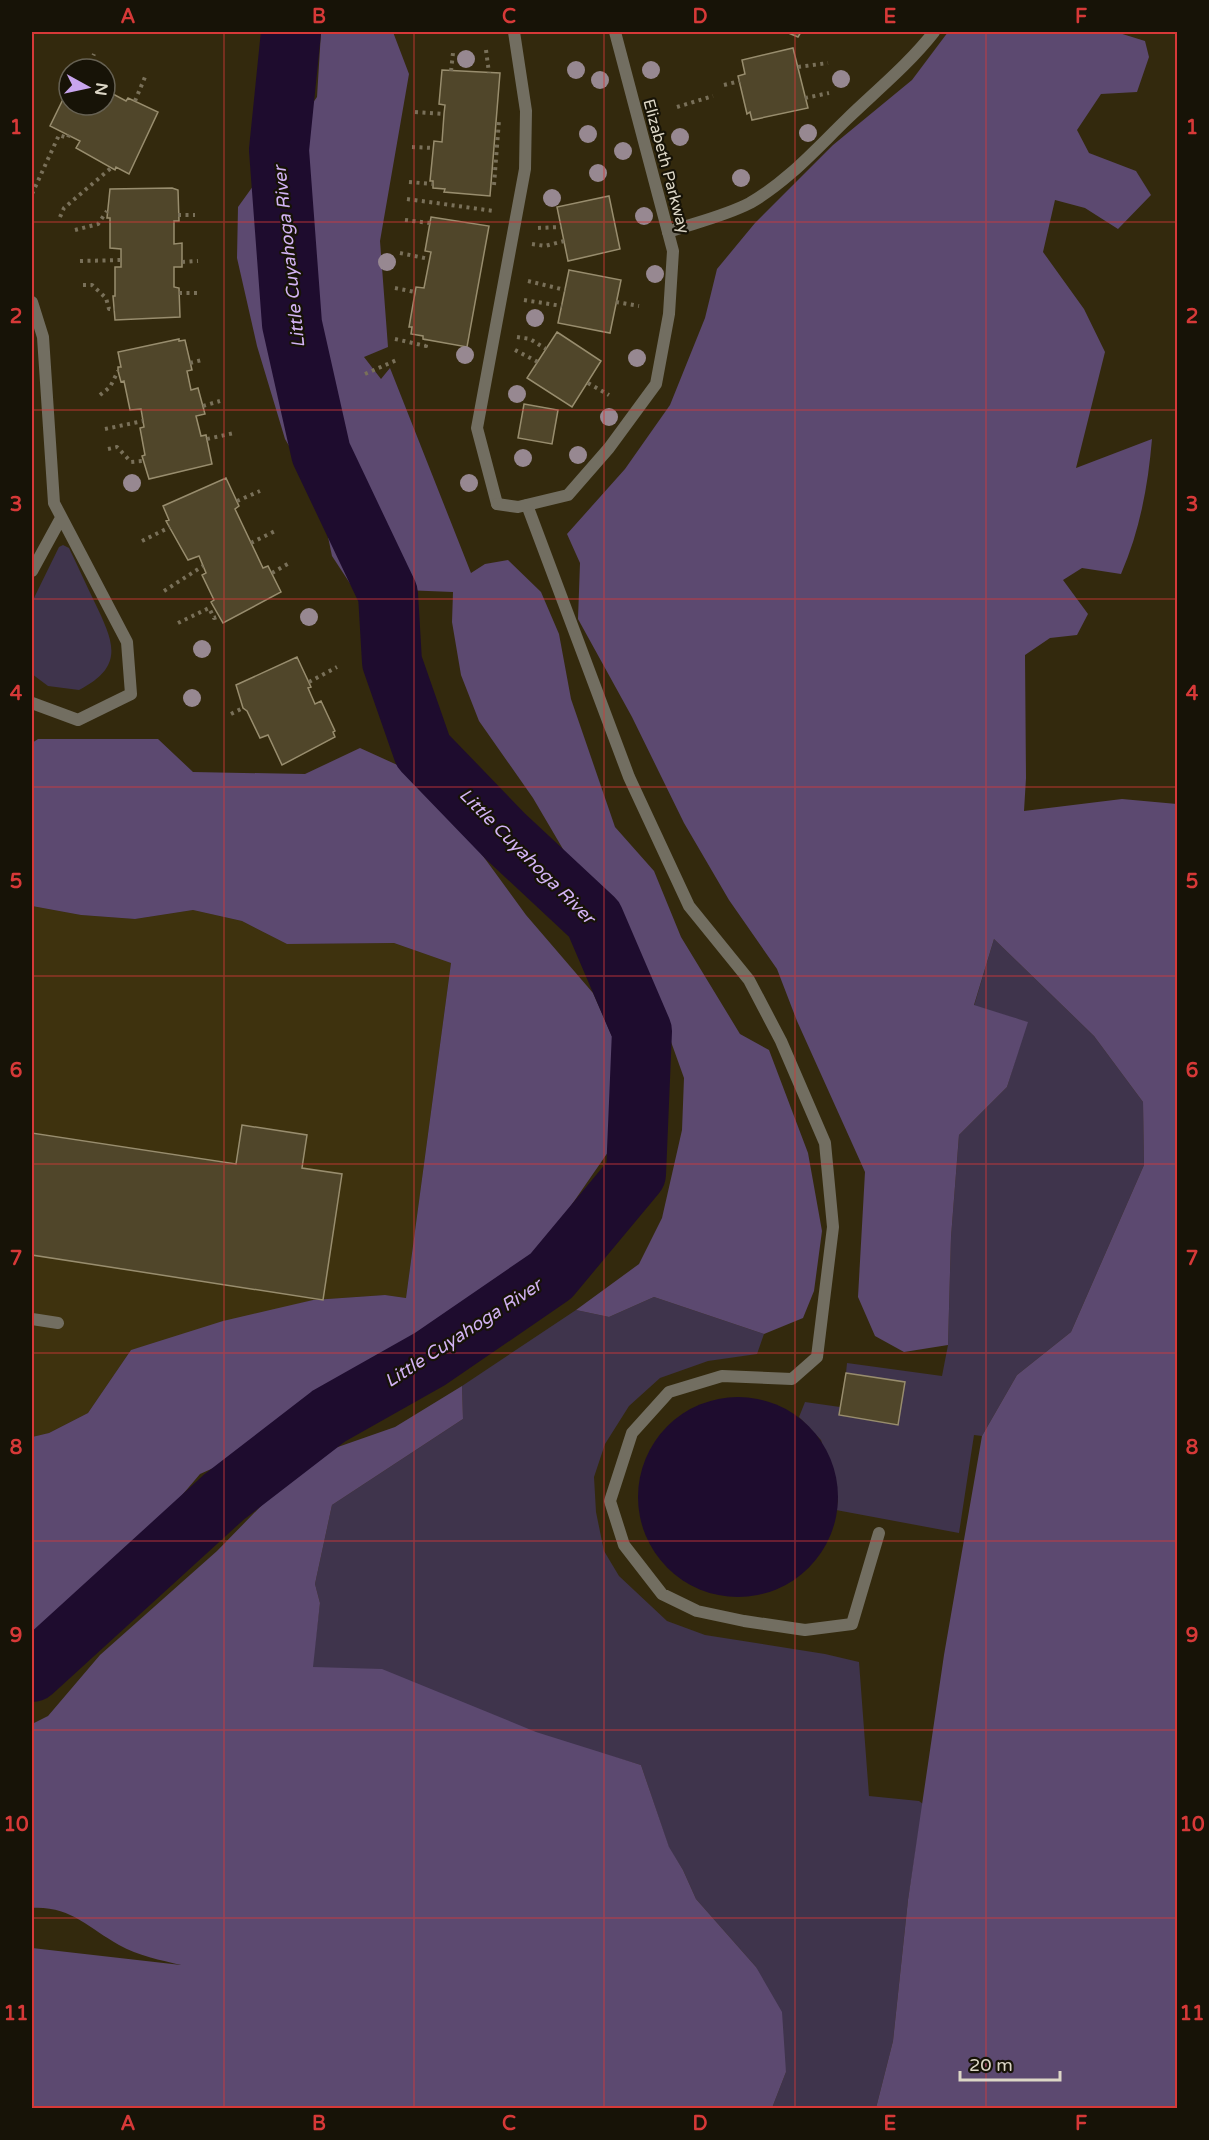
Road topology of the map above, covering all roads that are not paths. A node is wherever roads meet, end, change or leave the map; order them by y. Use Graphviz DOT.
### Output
graph roads {
  1 [pos="514,32"];
  2 [pos="615,32"];
  3 [pos="934,32"];
  4 [pos="668,232"];
  5 [pos="32,303"];
  6 [pos="527,505"];
  7 [pos="61,518"];
  8 [pos="32,571"];
  9 [pos="32,703"];
  10 [pos="32,1319"];
  11 [pos="58,1323"];
  12 [pos="879,1533"];
  1 -- 6 [label="street, Elizabeth Parkway"];
  2 -- 4 [label="street, Elizabeth Parkway"];
  3 -- 4 [label="street"];
  4 -- 6 [label="street, Elizabeth Parkway"];
  5 -- 7 [label="street"];
  6 -- 12 [label="street"];
  7 -- 8 [label="street"];
  7 -- 9 [label="street"];
  10 -- 11 [label="street"];
}
